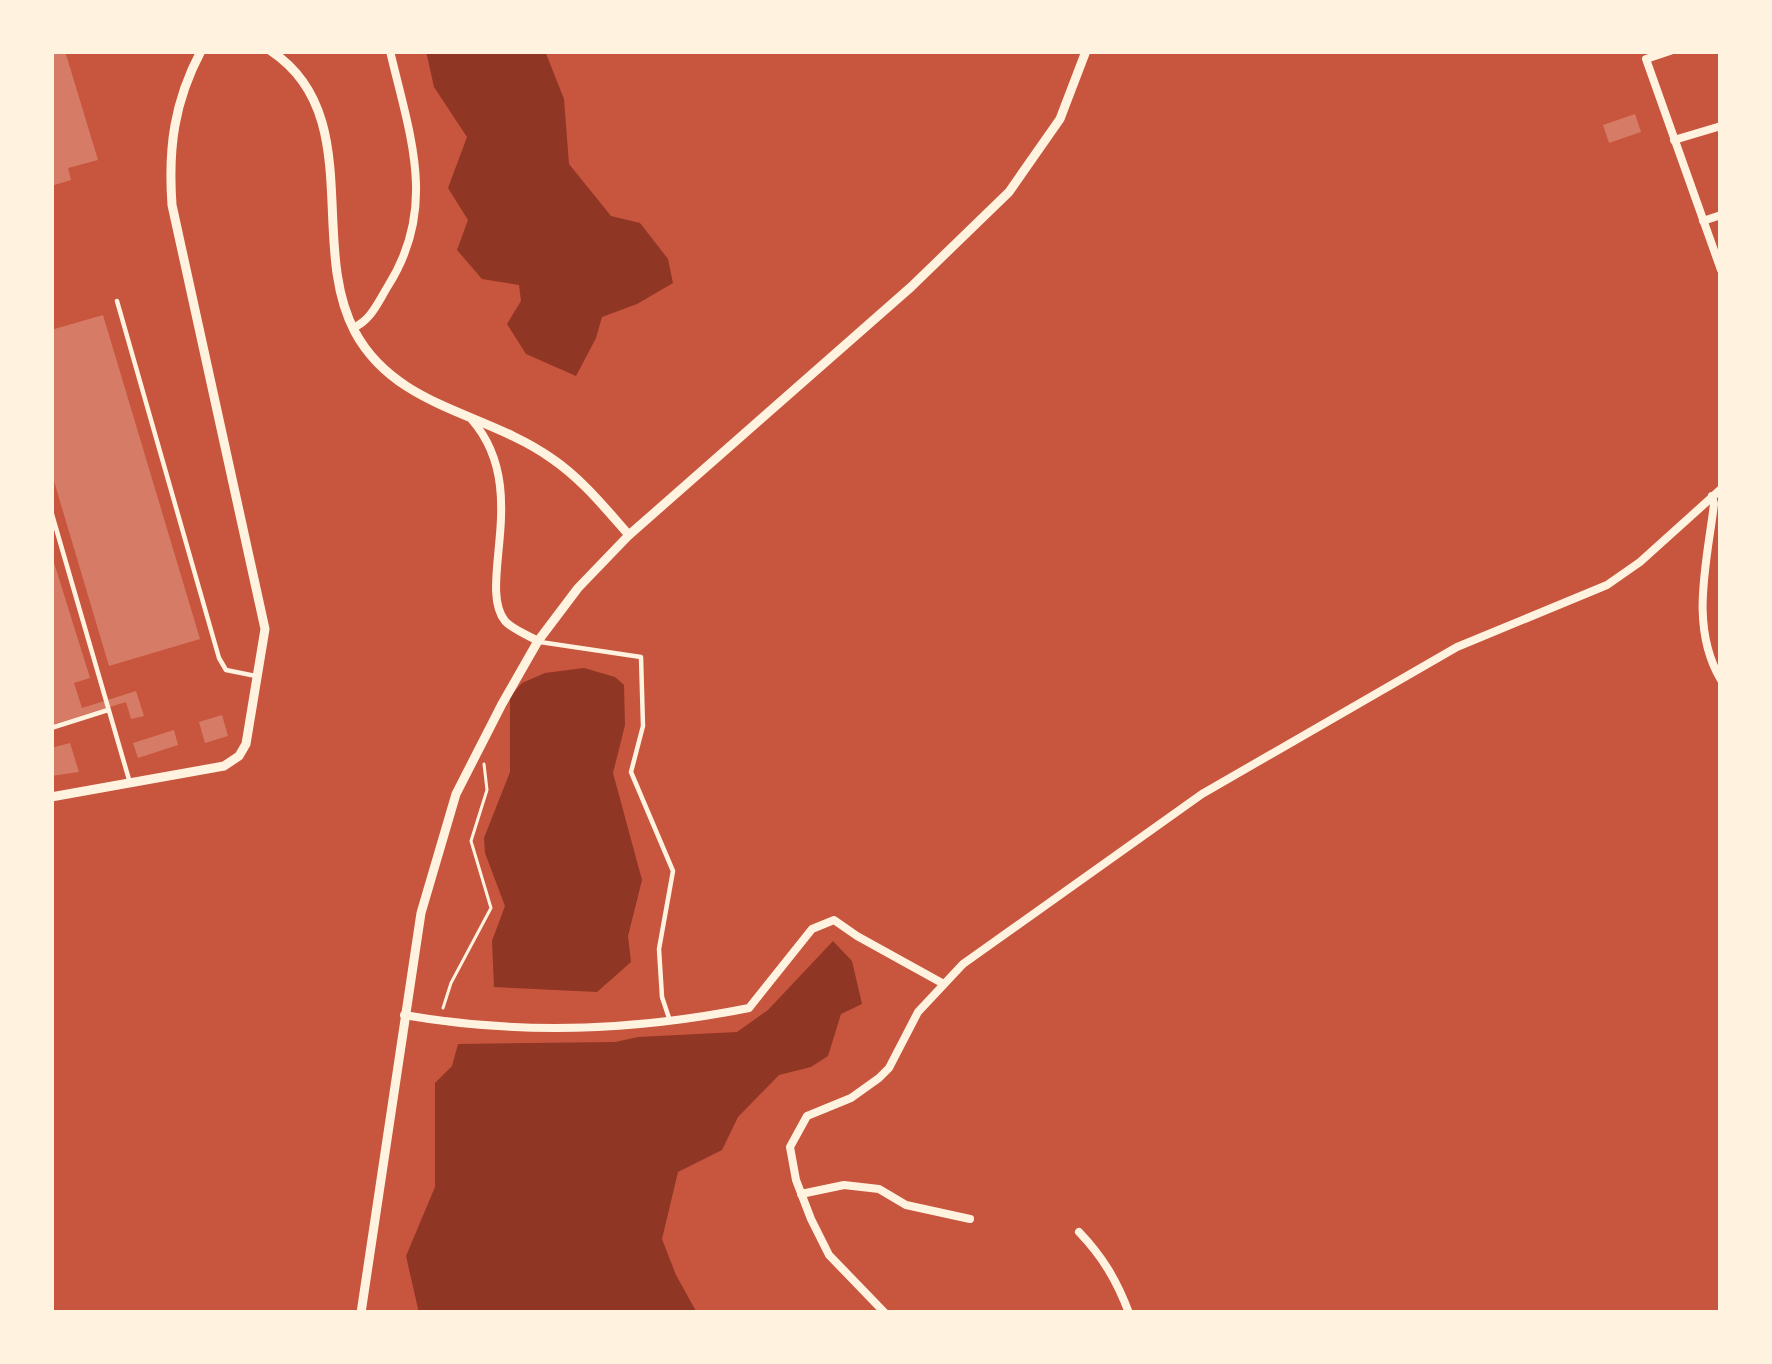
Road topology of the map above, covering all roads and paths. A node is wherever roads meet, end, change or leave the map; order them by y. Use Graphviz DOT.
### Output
graph roads {
  1 [pos="201,51"];
  2 [pos="271,51"];
  3 [pos="390,51"];
  4 [pos="1086,51"];
  5 [pos="1670,51"];
  6 [pos="1721,125"];
  7 [pos="1674,140"];
  8 [pos="1721,215"];
  9 [pos="1703,221"];
  10 [pos="1721,270"];
  11 [pos="116,302"];
  12 [pos="352,328"];
  13 [pos="471,418"];
  14 [pos="1721,489"];
  15 [pos="1712,496"];
  16 [pos="51,511"];
  17 [pos="629,535"];
  18 [pos="538,641"];
  19 [pos="256,676"];
  20 [pos="1721,680"];
  21 [pos="108,710"];
  22 [pos="51,728"];
  23 [pos="481,740"];
  24 [pos="130,783"];
  25 [pos="51,797"];
  26 [pos="942,983"];
  27 [pos="404,1015"];
  28 [pos="440,1021"];
  29 [pos="670,1021"];
  30 [pos="801,1194"];
  31 [pos="970,1219"];
  32 [pos="1079,1232"];
  33 [pos="361,1313"];
  34 [pos="886,1313"];
  35 [pos="1129,1313"];
  1 -- 19 [label="street"];
  2 -- 12 [label="street"];
  3 -- 12 [label="street"];
  4 -- 17 [label="street"];
  5 -- 7 [label="street"];
  6 -- 7 [label="street"];
  7 -- 9 [label="street"];
  8 -- 9 [label="street"];
  9 -- 10 [label="street"];
  11 -- 19 [label="lane"];
  12 -- 13 [label="street"];
  13 -- 17 [label="street"];
  13 -- 18 [label="street"];
  14 -- 15 [label="street"];
  15 -- 20 [label="street"];
  15 -- 26 [label="street"];
  16 -- 21 [label="lane"];
  17 -- 18 [label="street"];
  18 -- 23 [label="street"];
  18 -- 29 [label="lane"];
  19 -- 24 [label="street"];
  21 -- 22 [label="lane"];
  21 -- 24 [label="lane"];
  23 -- 27 [label="street"];
  23 -- 28 [label="path"];
  24 -- 25 [label="street"];
  26 -- 29 [label="street"];
  26 -- 30 [label="street"];
  27 -- 28 [label="street"];
  27 -- 33 [label="street"];
  28 -- 29 [label="street"];
  30 -- 31 [label="street"];
  30 -- 34 [label="street"];
  32 -- 35 [label="street"];
}
